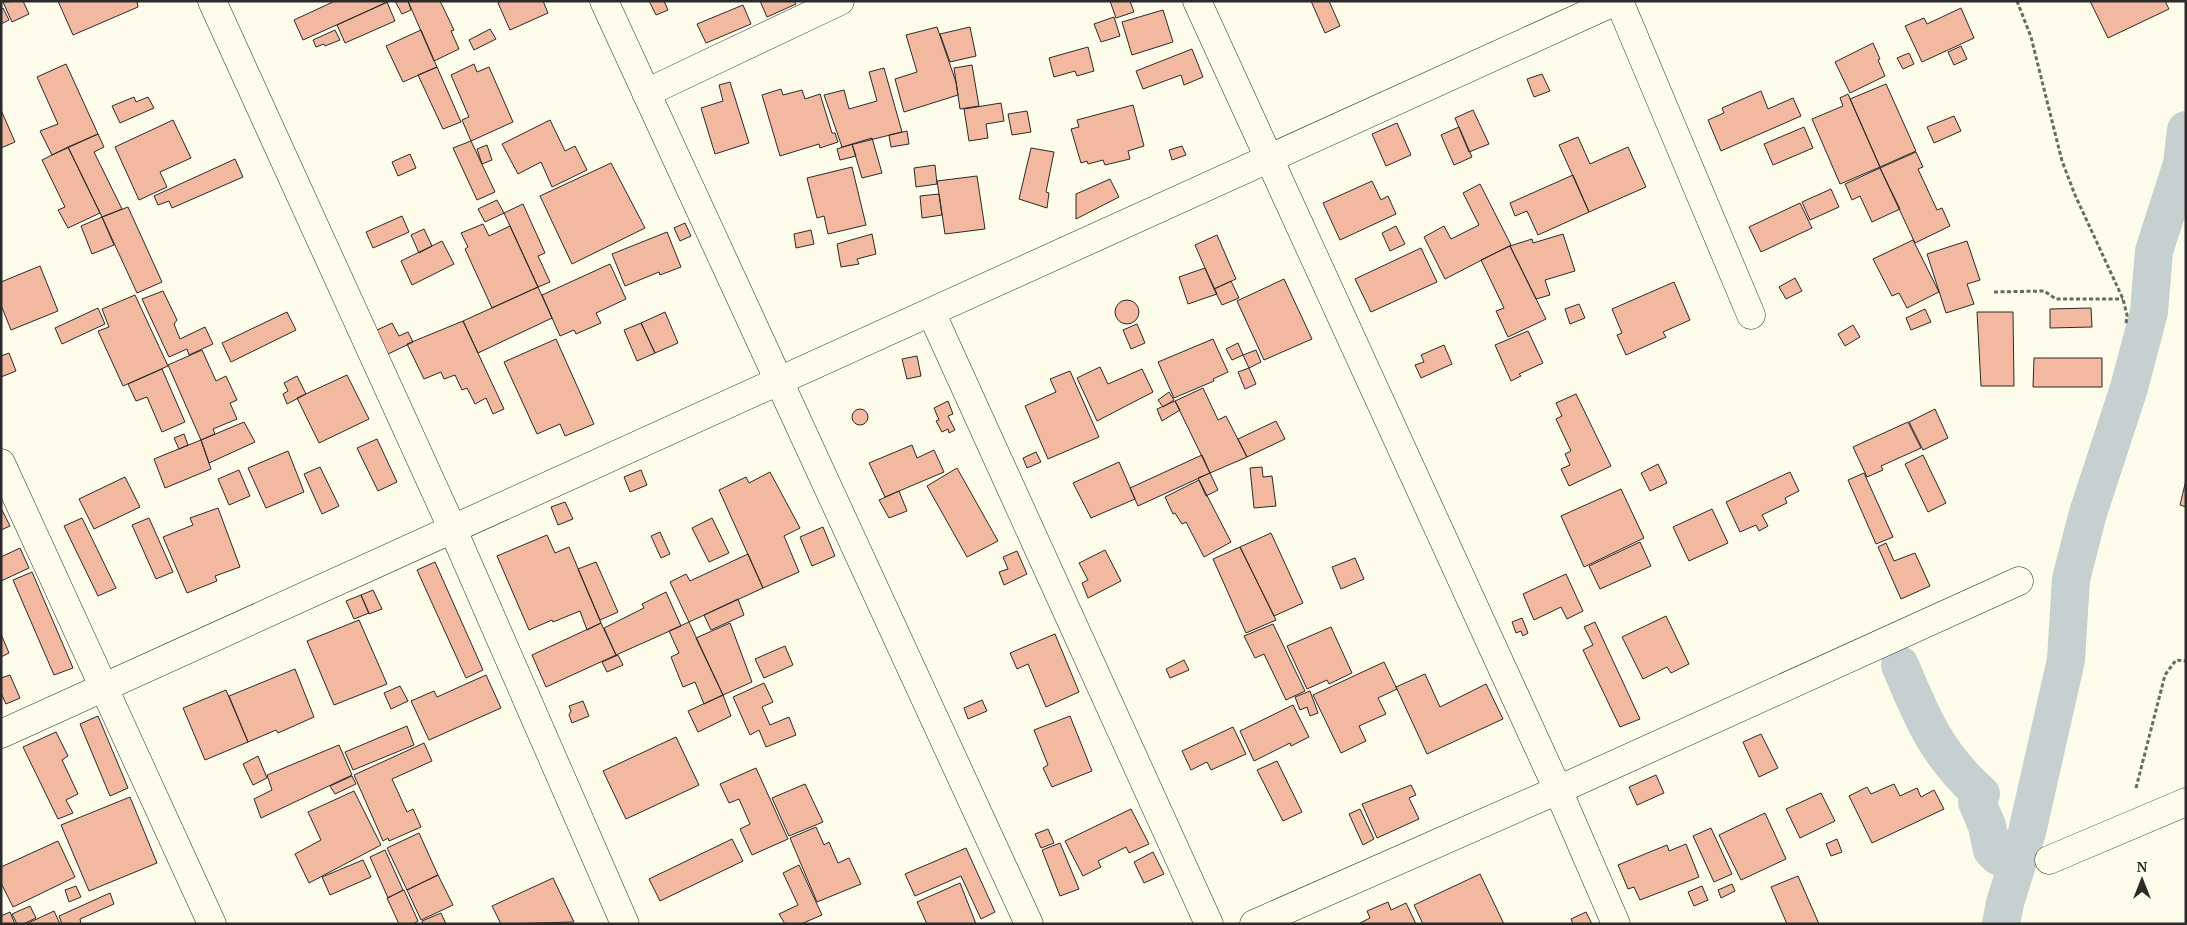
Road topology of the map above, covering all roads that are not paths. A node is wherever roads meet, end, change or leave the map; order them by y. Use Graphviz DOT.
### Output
graph roads {
  1 [pos="212,1"];
  2 [pos="604,1"];
  3 [pos="840,1"];
  4 [pos="1197,1"];
  5 [pos="1618,1"];
  6 [pos="646,92"];
  7 [pos="1269,160"];
  8 [pos="931,312"];
  9 [pos="1751,315"];
  10 [pos="779,381"];
  11 [pos="1,463"];
  12 [pos="453,530"];
  13 [pos="2019,581"];
  14 [pos="103,688"];
  15 [pos="1,734"];
  16 [pos="1558,790"];
  17 [pos="2186,802"];
  18 [pos="2049,860"];
  19 [pos="212,924"];
  20 [pos="625,924"];
  21 [pos="1029,924"];
  22 [pos="1209,924"];
  23 [pos="1254,924"];
  24 [pos="1616,924"];
  1 -- 12 [label="street"];
  2 -- 6 [label="street"];
  3 -- 6 [label="street"];
  4 -- 7 [label="street"];
  5 -- 7 [label="street"];
  5 -- 9 [label="street"];
  6 -- 10 [label="street"];
  7 -- 8 [label="street"];
  7 -- 16 [label="street"];
  8 -- 10 [label="street"];
  8 -- 22 [label="street"];
  10 -- 12 [label="street"];
  10 -- 21 [label="street"];
  11 -- 14 [label="street"];
  12 -- 14 [label="street"];
  12 -- 20 [label="street"];
  13 -- 16 [label="street"];
  14 -- 15 [label="street"];
  14 -- 19 [label="street"];
  16 -- 23 [label="street"];
  16 -- 24 [label="street"];
  17 -- 18 [label="street"];
}
